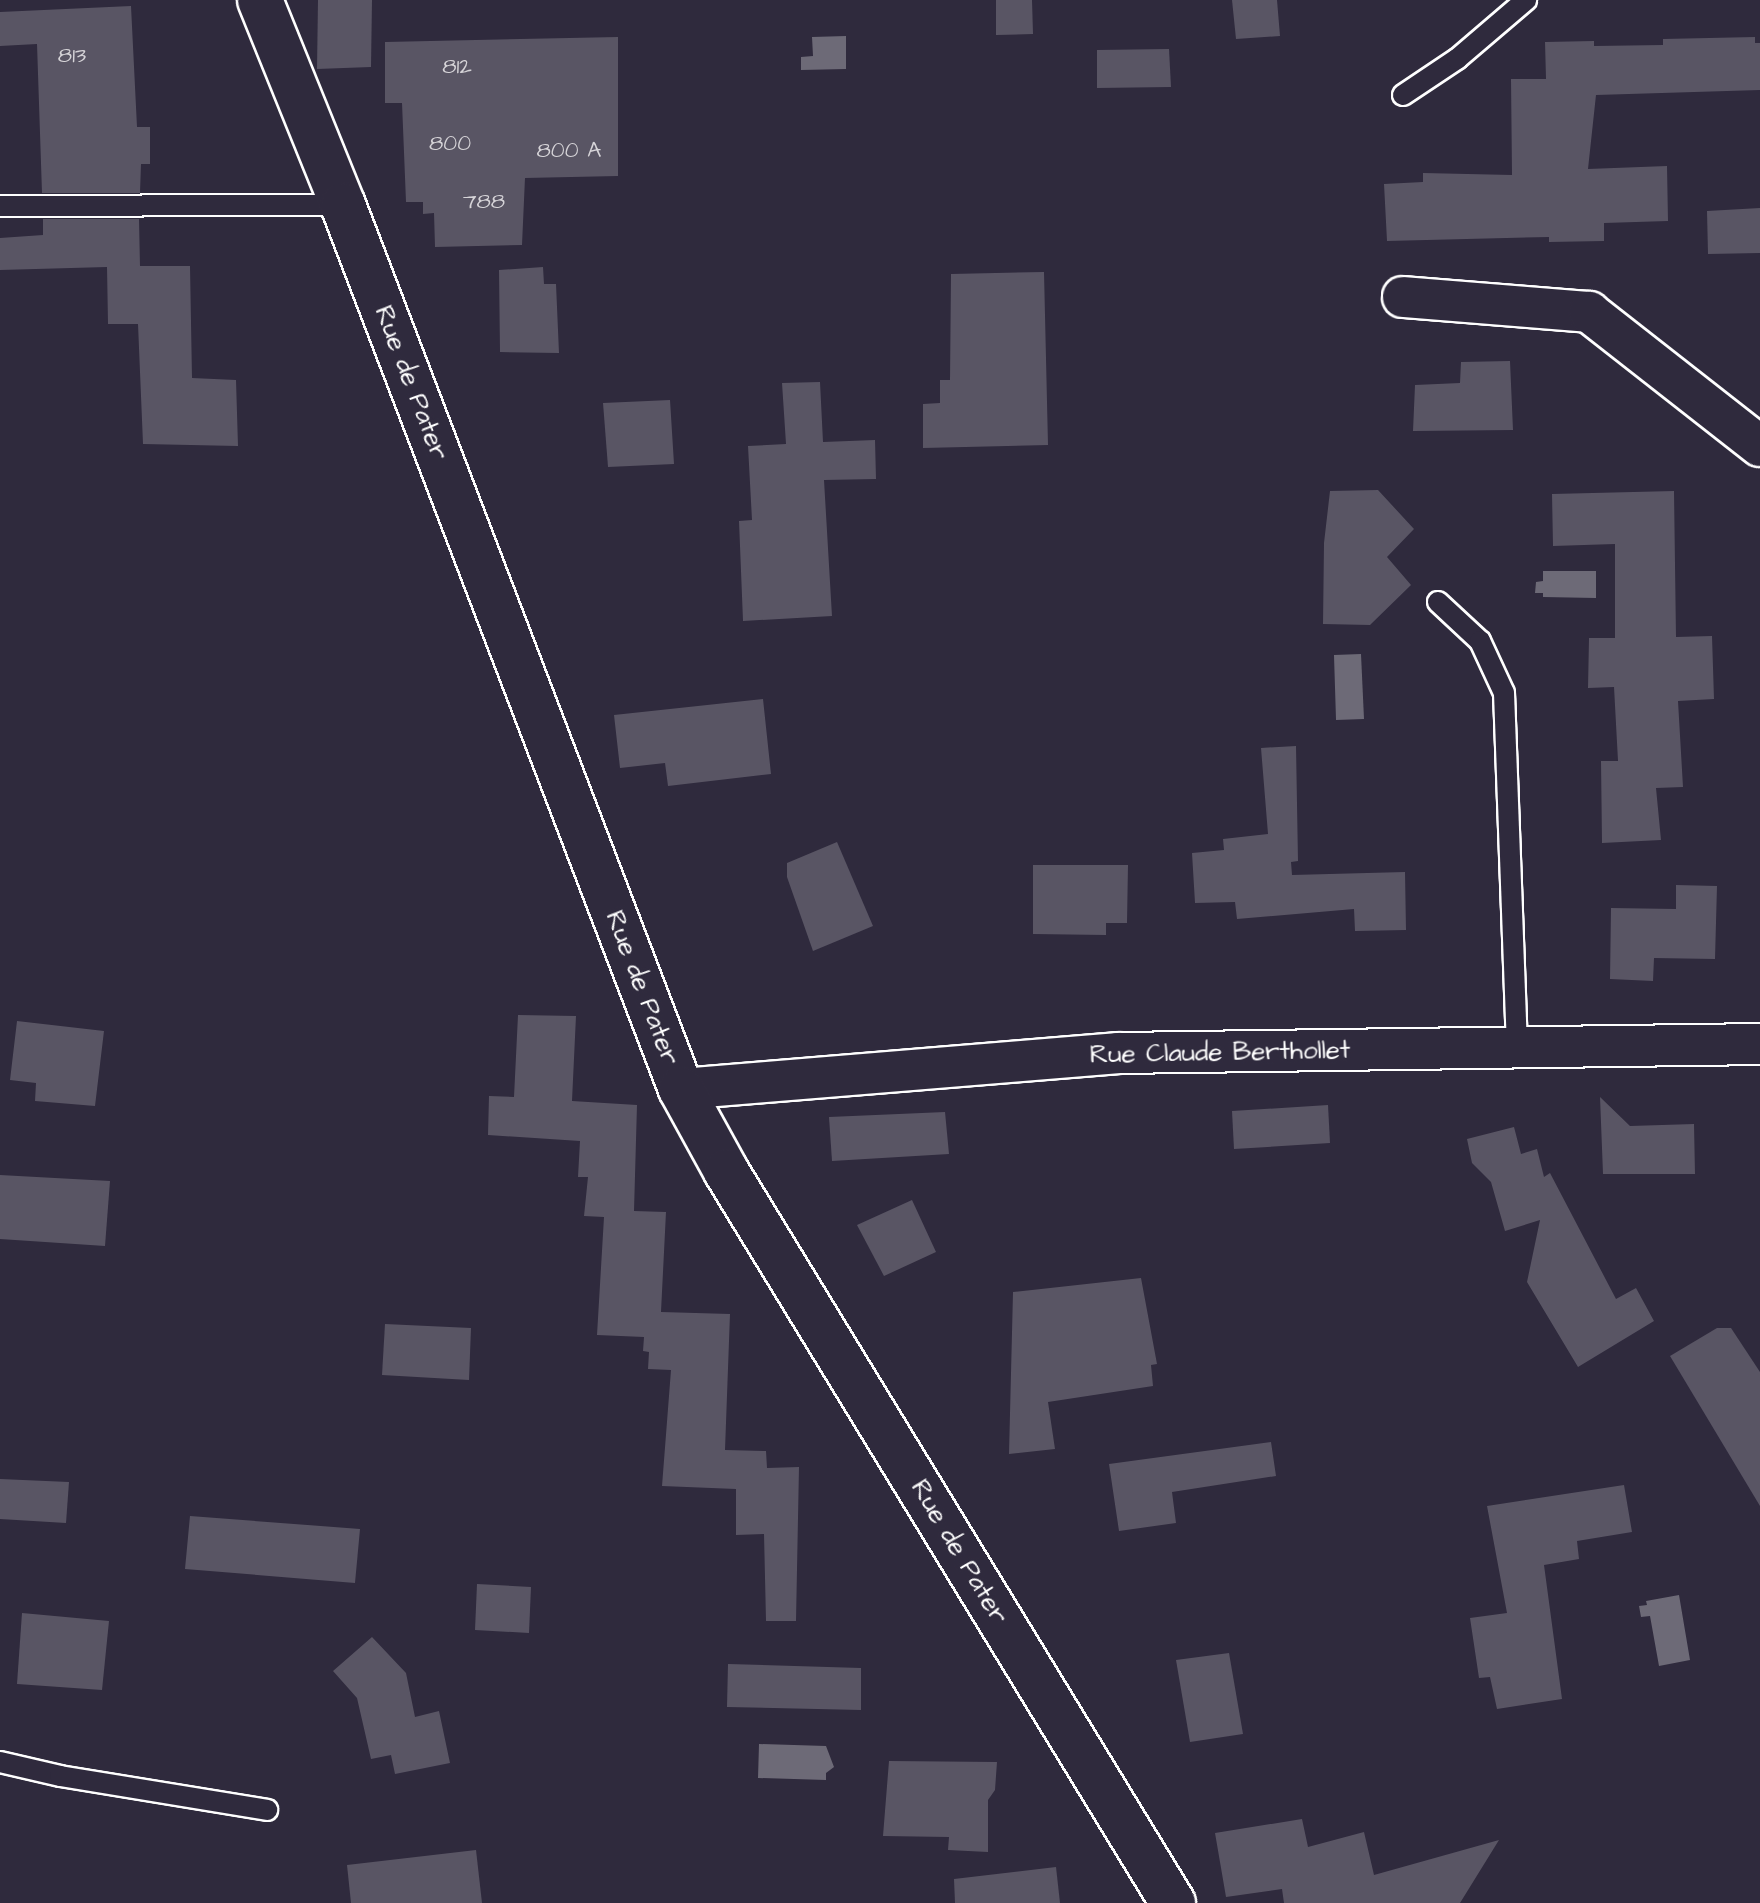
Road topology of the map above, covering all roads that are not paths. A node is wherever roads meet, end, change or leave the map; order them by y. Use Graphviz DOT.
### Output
graph roads {
  1 [pos="260,0"];
  2 [pos="1526,0"];
  3 [pos="1403,95"];
  4 [pos="343,205"];
  5 [pos="0,206"];
  6 [pos="1403,297"];
  7 [pos="1760,446"];
  8 [pos="1438,602"];
  9 [pos="1760,1044"];
  10 [pos="1517,1047"];
  11 [pos="681,1089"];
  12 [pos="0,1762"];
  13 [pos="267,1810"];
  14 [pos="1173,1903"];
  1 -- 4 [label="street, Rue de Pater"];
  2 -- 3 [label="lane"];
  4 -- 5 [label="lane"];
  4 -- 11 [label="street, Rue de Pater"];
  6 -- 7 [label="street"];
  8 -- 10 [label="lane"];
  9 -- 10 [label="street, Rue Claude Berthollet"];
  10 -- 11 [label="street, Rue Claude Berthollet"];
  11 -- 14 [label="street, Rue de Pater"];
  12 -- 13 [label="lane"];
}
